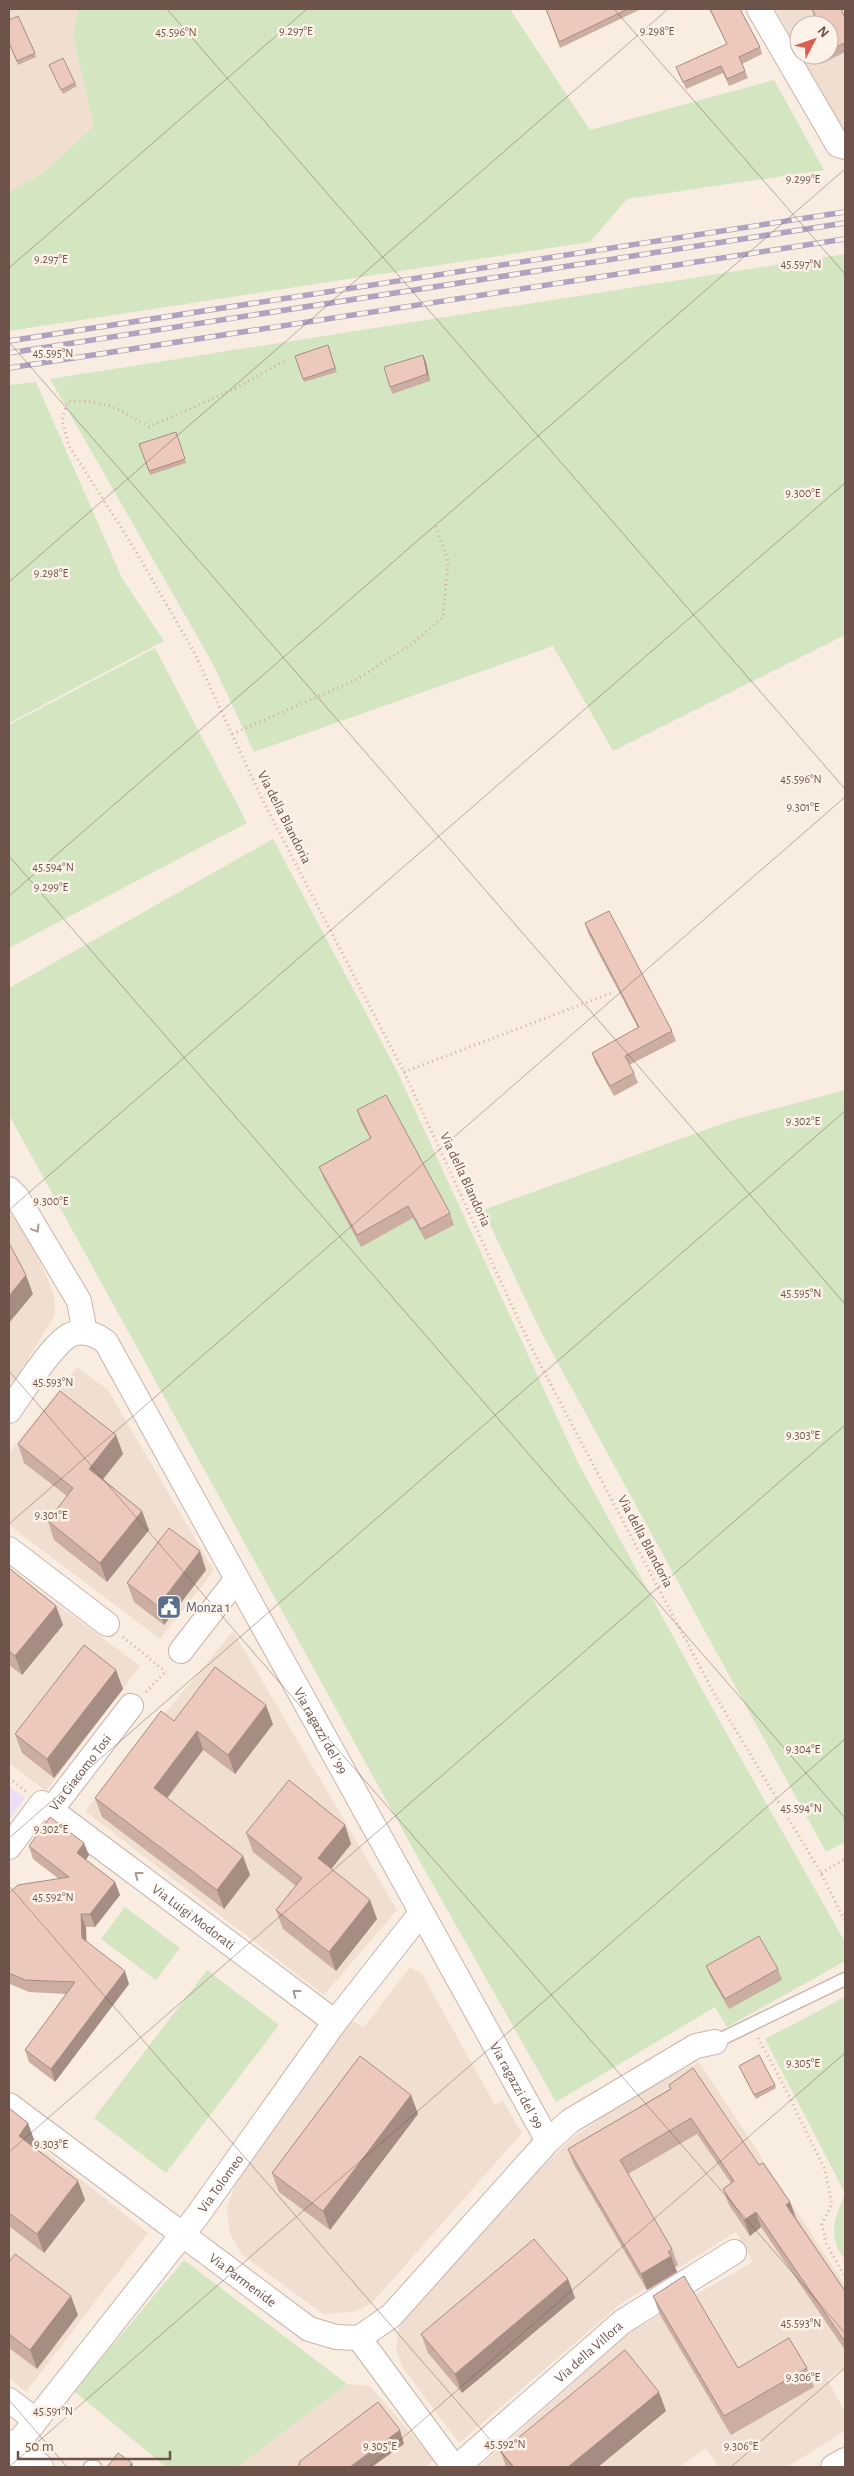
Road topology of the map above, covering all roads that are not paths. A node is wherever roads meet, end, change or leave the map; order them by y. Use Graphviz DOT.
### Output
graph roads {
  1 [pos="759,9"];
  2 [pos="845,147"];
  3 [pos="9,1189"];
  4 [pos="85,1332"];
  5 [pos="9,1411"];
  6 [pos="9,1549"];
  7 [pos="236,1580"];
  8 [pos="107,1624"];
  9 [pos="181,1651"];
  10 [pos="131,1706"];
  11 [pos="51,1810"];
  12 [pos="9,1847"];
  13 [pos="421,1913"];
  14 [pos="845,1979"];
  15 [pos="335,2022"];
  16 [pos="715,2042"];
  17 [pos="9,2104"];
  18 [pos="548,2141"];
  19 [pos="181,2236"];
  20 [pos="734,2252"];
  21 [pos="359,2338"];
  22 [pos="9,2400"];
  23 [pos="35,2420"];
  24 [pos="10,2450"];
  25 [pos="845,2460"];
  26 [pos="39,2467"];
  27 [pos="90,2467"];
  28 [pos="95,2467"];
  29 [pos="455,2467"];
  30 [pos="833,2467"];
  1 -- 2 [label="street"];
  3 -- 4 [label="street, one-way"];
  4 -- 5 [label="street"];
  4 -- 7 [label="street, Via ragazzi del '99"];
  6 -- 8 [label="street"];
  7 -- 9 [label="street"];
  7 -- 13 [label="street, Via ragazzi del '99"];
  10 -- 11 [label="street, Via Giacomo Tosi"];
  11 -- 12 [label="street, Via Giacomo Tosi"];
  15 -- 11 [label="street, Via Luigi Modorati, one-way"];
  13 -- 15 [label="street, Via Tolomeo"];
  13 -- 18 [label="street, Via ragazzi del '99"];
  14 -- 16 [label="lane"];
  15 -- 19 [label="street, Via Tolomeo"];
  16 -- 18 [label="street, Via ragazzi del '99"];
  17 -- 19 [label="street, Via Parmenide"];
  18 -- 21 [label="street, Via ragazzi del '99"];
  19 -- 21 [label="street, Via Parmenide"];
  19 -- 23 [label="street, Via Tolomeo"];
  20 -- 29 [label="street, Via della Villora"];
  21 -- 29 [label="street"];
  22 -- 23 [label="street"];
  23 -- 24 [label="street, Via Tolomeo"];
  24 -- 26 [label="main road"];
  25 -- 30 [label="street"];
  27 -- 28 [label="lane"];
}
